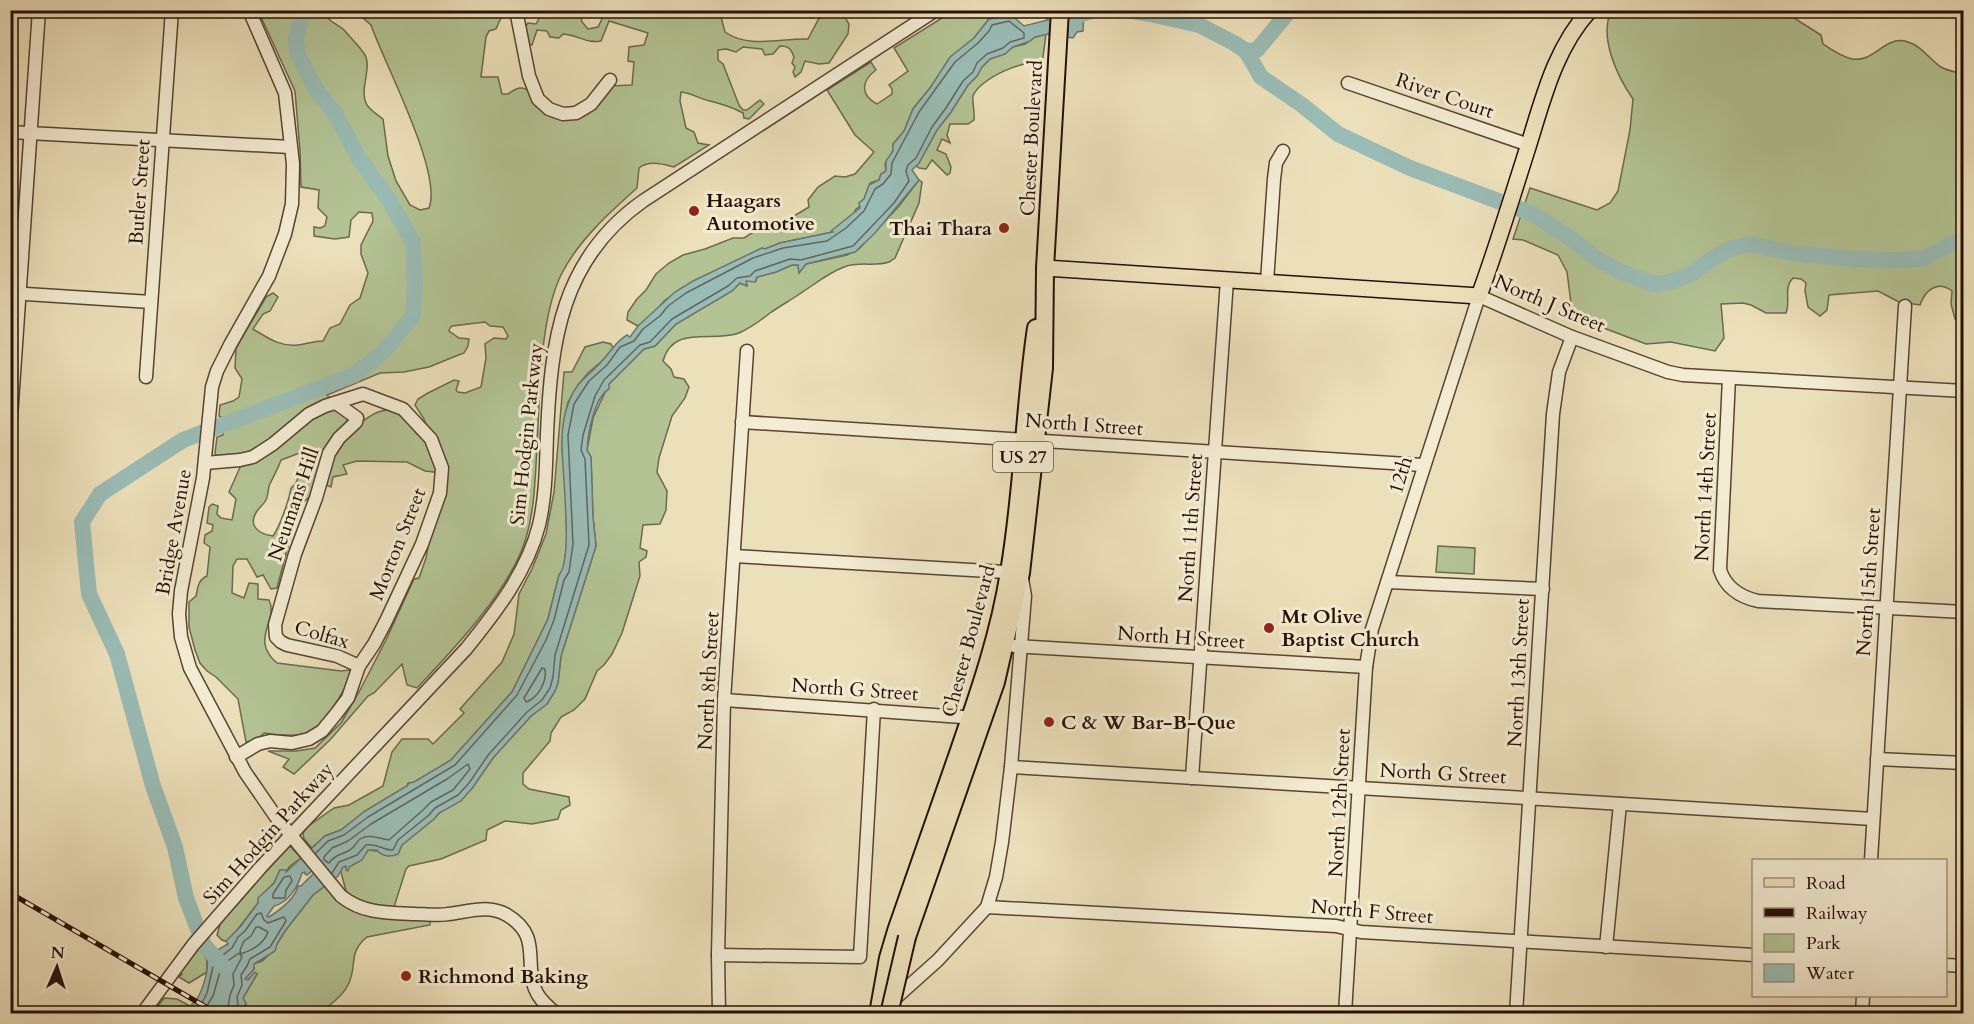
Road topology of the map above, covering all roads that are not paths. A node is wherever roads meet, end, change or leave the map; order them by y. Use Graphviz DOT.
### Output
graph roads {
  1 [pos="39,10"];
  2 [pos="172,10"];
  3 [pos="249,10"];
  4 [pos="516,10"];
  5 [pos="936,10"];
  6 [pos="1060,10"];
  7 [pos="1590,10"];
  8 [pos="610,80"];
  9 [pos="1348,83"];
  10 [pos="10,132"];
  11 [pos="31,133"];
  12 [pos="162,140"];
  13 [pos="1528,145"];
  14 [pos="290,147"];
  15 [pos="1283,151"];
  16 [pos="1045,268"];
  17 [pos="1227,280"];
  18 [pos="1267,282"];
  19 [pos="15,293"];
  20 [pos="1479,296"];
  21 [pos="151,302"];
  22 [pos="1905,306"];
  23 [pos="1572,337"];
  24 [pos="747,351"];
  25 [pos="146,377"];
  26 [pos="1730,378"];
  27 [pos="1900,387"];
  28 [pos="1964,392"];
  29 [pos="336,403"];
  30 [pos="742,422"];
  31 [pos="10,432"];
  32 [pos="1031,440"];
  33 [pos="1214,452"];
  34 [pos="205,463"];
  35 [pos="1424,465"];
  36 [pos="735,556"];
  37 [pos="1015,573"];
  38 [pos="1388,582"];
  39 [pos="1543,589"];
  40 [pos="1886,608"];
  41 [pos="1964,612"];
  42 [pos="276,637"];
  43 [pos="1006,645"];
  44 [pos="1201,658"];
  45 [pos="359,666"];
  46 [pos="1366,667"];
  47 [pos="724,700"];
  48 [pos="874,709"];
  49 [pos="977,718"];
  50 [pos="236,757"];
  51 [pos="1877,759"];
  52 [pos="1964,763"];
  53 [pos="1011,767"];
  54 [pos="1192,778"];
  55 [pos="1360,788"];
  56 [pos="1531,798"];
  57 [pos="1620,804"];
  58 [pos="1873,819"];
  59 [pos="293,838"];
  60 [pos="1871,859"];
  61 [pos="987,907"];
  62 [pos="1351,930"];
  63 [pos="901,934"];
  64 [pos="1521,942"];
  65 [pos="1606,947"];
  66 [pos="718,955"];
  67 [pos="1752,955"];
  68 [pos="1947,965"];
  69 [pos="1964,966"];
  70 [pos="1863,997"];
  71 [pos="142,1014"];
  72 [pos="556,1014"];
  73 [pos="719,1014"];
  74 [pos="878,1014"];
  75 [pos="890,1014"];
  76 [pos="1345,1014"];
  77 [pos="1516,1014"];
  78 [pos="1862,1014"];
  1 -- 11 [label="street"];
  2 -- 12 [label="street, Butler Street"];
  3 -- 14 [label="street, Bridge Avenue"];
  4 -- 8 [label="street"];
  5 -- 59 [label="street, Sim Hodgin Parkway"];
  6 -- 16 [label="highway, Chester Boulevard / US 27"];
  7 -- 13 [label="main road"];
  9 -- 13 [label="street, River Court"];
  10 -- 11 [label="street"];
  11 -- 12 [label="street"];
  11 -- 19 [label="street"];
  12 -- 14 [label="street"];
  12 -- 21 [label="street, Butler Street"];
  13 -- 20 [label="main road"];
  14 -- 34 [label="street, Bridge Avenue"];
  15 -- 18 [label="street"];
  16 -- 17 [label="main road, North J Street"];
  16 -- 32 [label="highway, Chester Boulevard / US 27"];
  17 -- 18 [label="main road, North J Street"];
  17 -- 33 [label="street, North 11th Street"];
  18 -- 20 [label="main road, North J Street"];
  19 -- 21 [label="street"];
  19 -- 31 [label="street"];
  20 -- 23 [label="street, North J Street"];
  20 -- 35 [label="street, 12th"];
  21 -- 25 [label="street, Butler Street"];
  22 -- 27 [label="street, North 15th Street"];
  23 -- 26 [label="street, North J Street"];
  23 -- 39 [label="street, North 13th Street"];
  24 -- 30 [label="street, North 8th Street"];
  26 -- 27 [label="street, North J Street"];
  26 -- 40 [label="street, North 14th Street"];
  27 -- 28 [label="street, North J Street"];
  27 -- 40 [label="street, North 15th Street"];
  29 -- 34 [label="street, Morton Street"];
  29 -- 42 [label="street, Neumans Hill"];
  29 -- 45 [label="street, Morton Street"];
  30 -- 32 [label="street, North I Street"];
  30 -- 36 [label="street, North 8th Street"];
  32 -- 33 [label="street, North I Street"];
  32 -- 37 [label="highway, Chester Boulevard / US 27"];
  33 -- 35 [label="street, North I Street"];
  33 -- 44 [label="street, North 11th Street"];
  34 -- 50 [label="street, Bridge Avenue"];
  35 -- 38 [label="street, 12th"];
  36 -- 37 [label="street"];
  36 -- 47 [label="street, North 8th Street"];
  37 -- 43 [label="highway, Chester Boulevard / US 27"];
  37 -- 43 [label="street, Chester Boulevard"];
  38 -- 39 [label="street"];
  38 -- 46 [label="street, 12th"];
  39 -- 56 [label="street, North 13th Street"];
  40 -- 41 [label="street"];
  40 -- 51 [label="street, North 15th Street"];
  42 -- 45 [label="street, Colfax"];
  43 -- 44 [label="street, North H Street"];
  43 -- 49 [label="highway, Chester Boulevard / US 27"];
  43 -- 53 [label="street, Chester Boulevard"];
  44 -- 46 [label="street, North H Street"];
  44 -- 54 [label="street, North 11th Street"];
  45 -- 50 [label="street, Morton Street"];
  46 -- 55 [label="street, North 12th Street"];
  47 -- 48 [label="street, North G Street"];
  47 -- 66 [label="street, North 8th Street"];
  48 -- 49 [label="street, North G Street"];
  48 -- 66 [label="street"];
  49 -- 63 [label="highway, Chester Boulevard / US 27"];
  50 -- 59 [label="street, Bridge Avenue"];
  51 -- 52 [label="street"];
  51 -- 58 [label="street, North 15th Street"];
  53 -- 54 [label="street, North G Street"];
  53 -- 61 [label="street, Chester Boulevard"];
  54 -- 55 [label="street, North G Street"];
  55 -- 56 [label="street, North G Street"];
  55 -- 62 [label="street, North 12th Street"];
  56 -- 57 [label="street, North G Street"];
  56 -- 64 [label="street, North 13th Street"];
  57 -- 58 [label="street, North G Street"];
  57 -- 65 [label="street"];
  58 -- 60 [label="street, North 15th Street"];
  59 -- 71 [label="street, Sim Hodgin Parkway"];
  59 -- 72 [label="street, Bridge Avenue"];
  61 -- 62 [label="street, North F Street"];
  61 -- 74 [label="street"];
  62 -- 64 [label="street, North F Street"];
  62 -- 76 [label="street, North 12th Street"];
  63 -- 74 [label="highway, Chester Boulevard / US 27"];
  63 -- 75 [label="highway, Chester Boulevard / US 27, bridge"];
  64 -- 65 [label="street, North F Street"];
  64 -- 77 [label="street, North 13th Street"];
  65 -- 67 [label="street, North F Street"];
  66 -- 73 [label="street, North 8th Street"];
  68 -- 69 [label="street"];
  70 -- 78 [label="street"];
}
